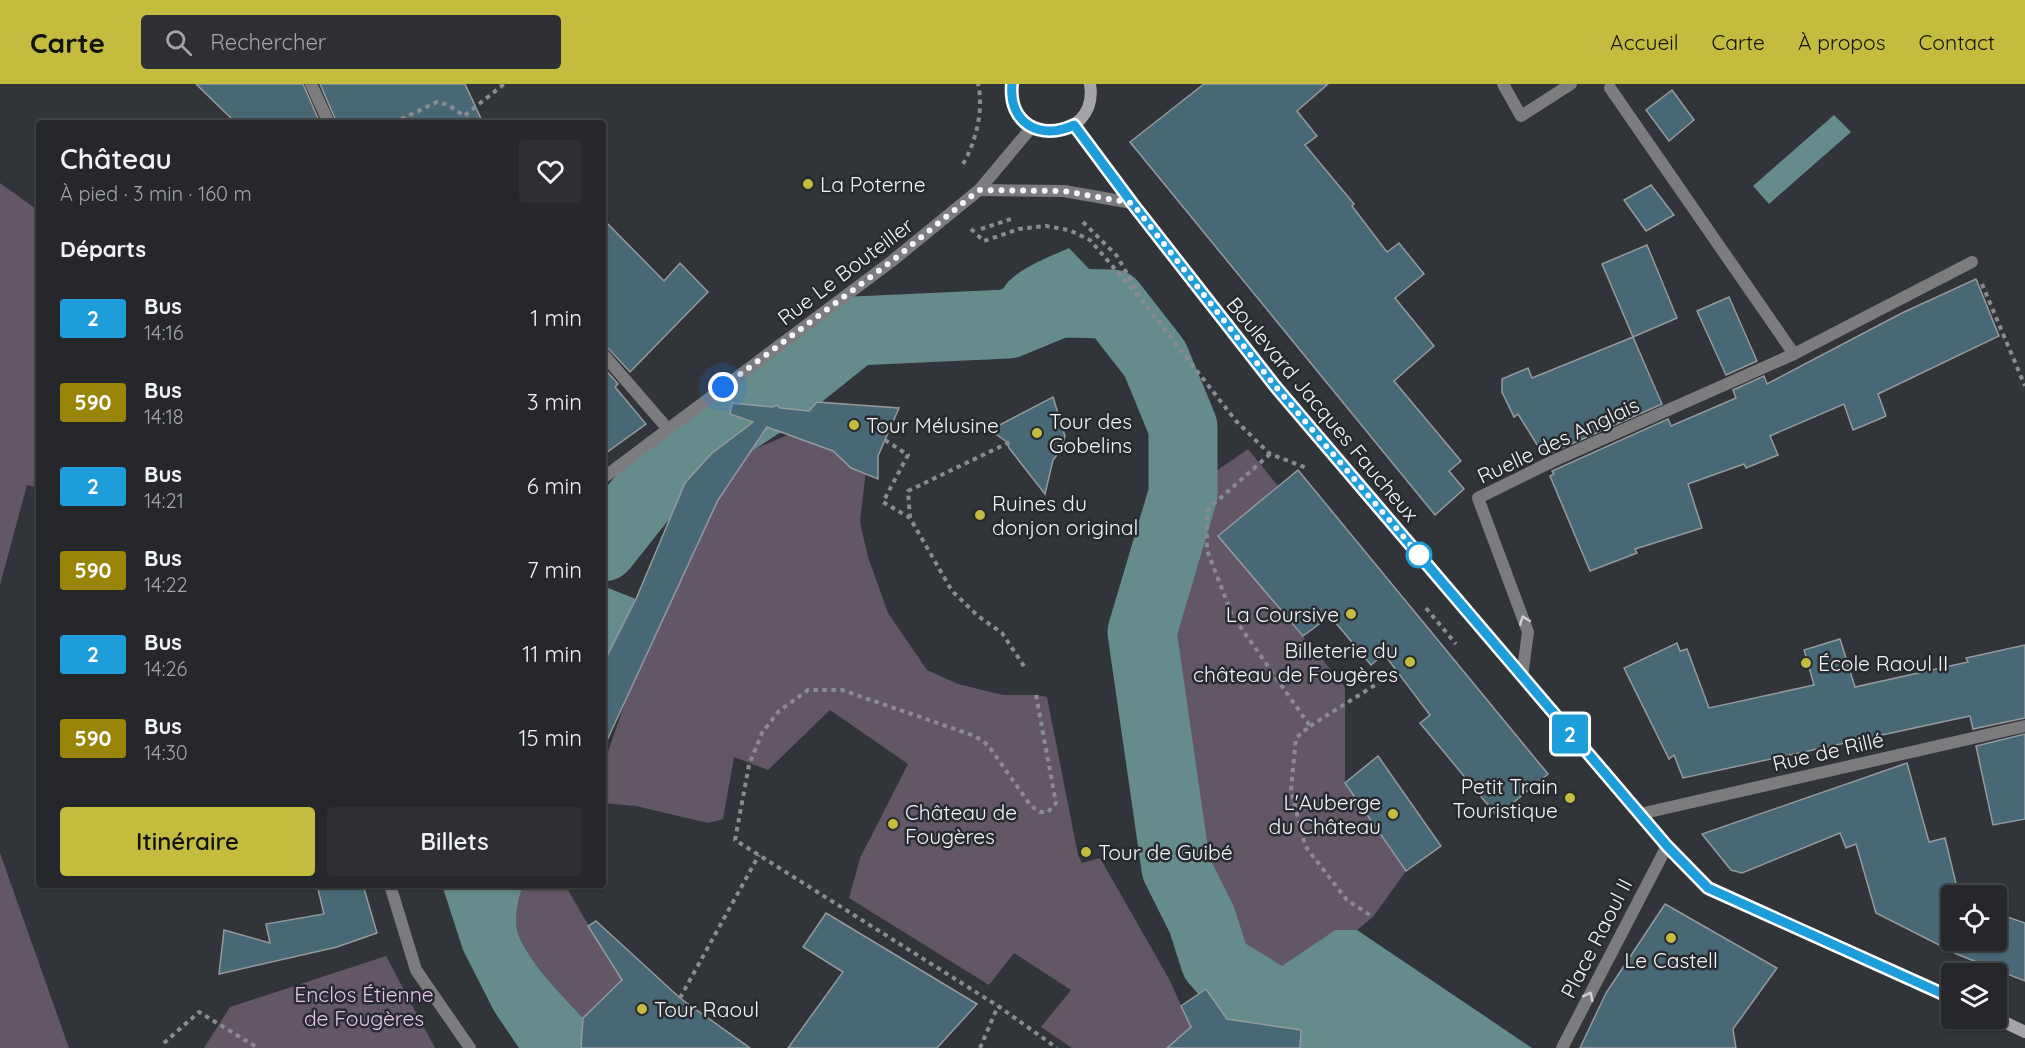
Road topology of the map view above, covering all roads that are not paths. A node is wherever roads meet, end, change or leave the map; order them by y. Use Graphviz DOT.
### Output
graph roads {
  1 [pos="311,84"];
  2 [pos="1012,84"];
  3 [pos="1090,84"];
  4 [pos="1503,84"];
  5 [pos="1571,84"];
  6 [pos="1609,86"];
  7 [pos="328,120"];
  8 [pos="1074,125"];
  9 [pos="1032,127"];
  10 [pos="979,190"];
  11 [pos="1132,203"];
  12 [pos="1972,262"];
  13 [pos="1794,354"];
  14 [pos="606,357"];
  15 [pos="667,428"];
  16 [pos="606,476"];
  17 [pos="1522,677"];
  18 [pos="2025,726"];
  19 [pos="1640,814"];
  20 [pos="1667,846"];
  21 [pos="391,888"];
  22 [pos="1941,993"];
  23 [pos="2007,1023"];
  24 [pos="2025,1032"];
  25 [pos="470,1048"];
  26 [pos="1562,1048"];
  1 -- 7 [label="street"];
  2 -- 9 [label="main road"];
  3 -- 8 [label="main road"];
  4 -- 5 [label="street"];
  6 -- 13 [label="street"];
  8 -- 9 [label="main road"];
  8 -- 11 [label="main road, Boulevard Jacques Faucheux"];
  9 -- 10 [label="street, Rue Le Bouteiller"];
  10 -- 11 [label="street"];
  10 -- 15 [label="street, Rue Le Bouteiller"];
  11 -- 17 [label="main road, Boulevard Jacques Faucheux"];
  12 -- 13 [label="street, Ruelle des Anglais"];
  17 -- 13 [label="street, Ruelle des Anglais, one-way"];
  14 -- 15 [label="street"];
  15 -- 16 [label="street, Rue Le Bouteiller"];
  17 -- 19 [label="main road, Boulevard Jacques Faucheux"];
  18 -- 19 [label="street, Rue de Rillé"];
  19 -- 20 [label="main road, Boulevard Jacques Faucheux"];
  20 -- 22 [label="main road, Boulevard Jacques Faucheux"];
  26 -- 20 [label="street, Place Raoul II, one-way"];
  21 -- 25 [label="street"];
  23 -- 24 [label="main road"];
}
